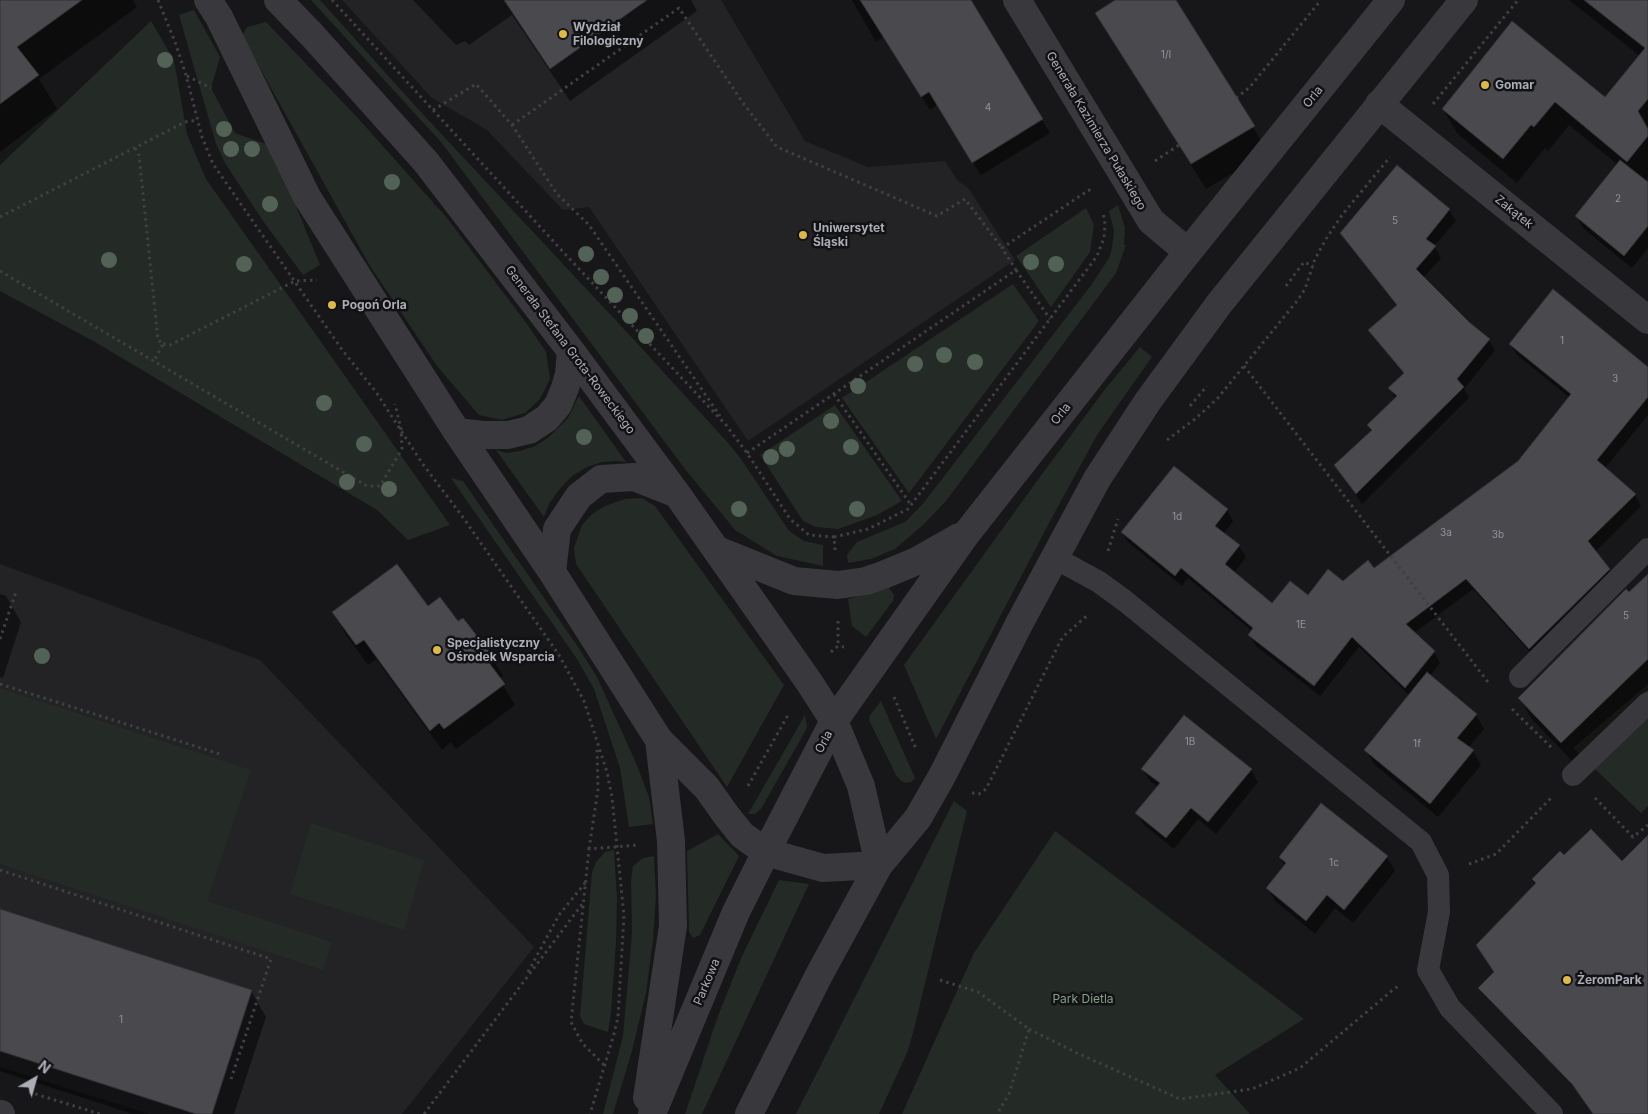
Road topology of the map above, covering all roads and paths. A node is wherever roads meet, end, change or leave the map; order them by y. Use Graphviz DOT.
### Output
graph roads {
  1 [pos="158,0"];
  2 [pos="208,0"];
  3 [pos="278,0"];
  4 [pos="332,0"];
  5 [pos="1321,0"];
  6 [pos="1391,0"];
  7 [pos="1464,0"];
  8 [pos="1025,3"];
  9 [pos="186,75"];
  10 [pos="211,88"];
  11 [pos="1236,98"];
  12 [pos="1379,104"];
  13 [pos="433,110"];
  14 [pos="197,120"];
  15 [pos="512,126"];
  16 [pos="1179,145"];
  17 [pos="135,148"];
  18 [pos="1126,181"];
  19 [pos="1096,201"];
  20 [pos="0,217"];
  21 [pos="1002,248"];
  22 [pos="1188,252"];
  23 [pos="1016,270"];
  24 [pos="0,271"];
  25 [pos="317,280"];
  26 [pos="295,281"];
  27 [pos="1286,286"];
  28 [pos="1050,319"];
  29 [pos="1648,320"];
  30 [pos="163,344"];
  31 [pos="571,351"];
  32 [pos="154,362"];
  33 [pos="1244,366"];
  34 [pos="834,394"];
  35 [pos="394,400"];
  36 [pos="726,425"];
  37 [pos="401,429"];
  38 [pos="457,432"];
  39 [pos="1166,440"];
  40 [pos="747,453"];
  41 [pos="677,494"];
  42 [pos="911,505"];
  43 [pos="1119,516"];
  44 [pos="967,533"];
  45 [pos="834,536"];
  46 [pos="716,550"];
  47 [pos="1648,550"];
  48 [pos="1055,558"];
  49 [pos="552,572"];
  50 [pos="1099,582"];
  51 [pos="838,585"];
  52 [pos="16,592"];
  53 [pos="0,639"];
  54 [pos="838,646"];
  55 [pos="1520,678"];
  56 [pos="0,684"];
  57 [pos="1489,684"];
  58 [pos="892,693"];
  59 [pos="1648,703"];
  60 [pos="1508,705"];
  61 [pos="789,712"];
  62 [pos="834,722"];
  63 [pos="596,736"];
  64 [pos="659,740"];
  65 [pos="223,755"];
  66 [pos="920,756"];
  67 [pos="1573,775"];
  68 [pos="745,791"];
  69 [pos="968,791"];
  70 [pos="1648,825"];
  71 [pos="617,847"];
  72 [pos="589,850"];
  73 [pos="766,852"];
  74 [pos="879,865"];
  75 [pos="0,870"];
  76 [pos="1438,875"];
  77 [pos="585,882"];
  78 [pos="583,903"];
  79 [pos="1428,970"];
  80 [pos="940,980"];
  81 [pos="523,981"];
  82 [pos="1029,1029"];
  83 [pos="604,1065"];
  84 [pos="231,1079"];
  85 [pos="25,1090"];
  86 [pos="100,1114"];
  87 [pos="424,1114"];
  88 [pos="590,1114"];
  89 [pos="645,1114"];
  90 [pos="652,1114"];
  91 [pos="749,1114"];
  92 [pos="997,1114"];
  93 [pos="1552,1114"];
  1 -- 9 [label="path"];
  2 -- 38 [label="street"];
  3 -- 31 [label="street, Generała Stefana Grota-Roweckiego"];
  4 -- 13 [label="path"];
  5 -- 11 [label="path"];
  6 -- 22 [label="street, Orla"];
  7 -- 12 [label="street"];
  8 -- 18 [label="street, Generała Kazimierza Pułaskiego"];
  9 -- 10 [label="path"];
  9 -- 14 [label="path"];
  12 -- 29 [label="street, Zakątek"];
  12 -- 48 [label="street"];
  13 -- 15 [label="path"];
  13 -- 36 [label="path"];
  14 -- 17 [label="path"];
  14 -- 26 [label="path"];
  15 -- 21 [label="path"];
  15 -- 36 [label="path"];
  16 -- 18 [label="path"];
  17 -- 20 [label="path"];
  17 -- 30 [label="path"];
  18 -- 19 [label="path"];
  18 -- 22 [label="street, Generała Kazimierza Pułaskiego"];
  19 -- 21 [label="path"];
  19 -- 28 [label="path"];
  21 -- 23 [label="path"];
  22 -- 44 [label="street, Orla"];
  23 -- 28 [label="path"];
  23 -- 34 [label="path"];
  24 -- 32 [label="path"];
  25 -- 26 [label="path"];
  26 -- 30 [label="path"];
  26 -- 37 [label="path"];
  27 -- 33 [label="path"];
  28 -- 42 [label="path"];
  30 -- 32 [label="path"];
  31 -- 38 [label="street"];
  31 -- 41 [label="street, Generała Stefana Grota-Roweckiego"];
  32 -- 37 [label="path"];
  33 -- 39 [label="path"];
  33 -- 57 [label="path"];
  34 -- 40 [label="path"];
  34 -- 42 [label="path"];
  35 -- 37 [label="path"];
  36 -- 40 [label="path"];
  37 -- 63 [label="path"];
  38 -- 49 [label="street"];
  40 -- 45 [label="path"];
  41 -- 46 [label="street, Generała Stefana Grota-Roweckiego"];
  41 -- 49 [label="street"];
  42 -- 45 [label="path"];
  43 -- 50 [label="path"];
  44 -- 51 [label="street"];
  44 -- 62 [label="street, Orla"];
  45 -- 51 [label="path"];
  46 -- 51 [label="street"];
  46 -- 62 [label="street, Generała Stefana Grota-Roweckiego"];
  47 -- 55 [label="lane"];
  48 -- 50 [label="lane"];
  48 -- 74 [label="street"];
  49 -- 64 [label="street"];
  50 -- 69 [label="path"];
  50 -- 76 [label="lane"];
  51 -- 54 [label="path"];
  52 -- 53 [label="path"];
  56 -- 65 [label="path"];
  58 -- 66 [label="path"];
  59 -- 67 [label="lane"];
  60 -- 67 [label="path"];
  61 -- 68 [label="path"];
  62 -- 73 [label="street, Orla"];
  62 -- 74 [label="street, Generała Stefana Grota-Roweckiego"];
  63 -- 71 [label="path"];
  63 -- 72 [label="path"];
  64 -- 73 [label="street"];
  64 -- 89 [label="street"];
  67 -- 70 [label="path"];
  67 -- 76 [label="path"];
  71 -- 72 [label="path"];
  71 -- 83 [label="path"];
  72 -- 77 [label="path"];
  73 -- 74 [label="street"];
  73 -- 90 [label="street, Parkowa"];
  74 -- 91 [label="street"];
  75 -- 84 [label="path"];
  76 -- 79 [label="lane"];
  77 -- 78 [label="path"];
  77 -- 81 [label="path"];
  78 -- 81 [label="path"];
  78 -- 83 [label="path"];
  79 -- 82 [label="path"];
  79 -- 93 [label="lane"];
  80 -- 82 [label="path"];
  81 -- 87 [label="path"];
  82 -- 92 [label="path"];
  83 -- 88 [label="path"];
  85 -- 86 [label="path"];
}
